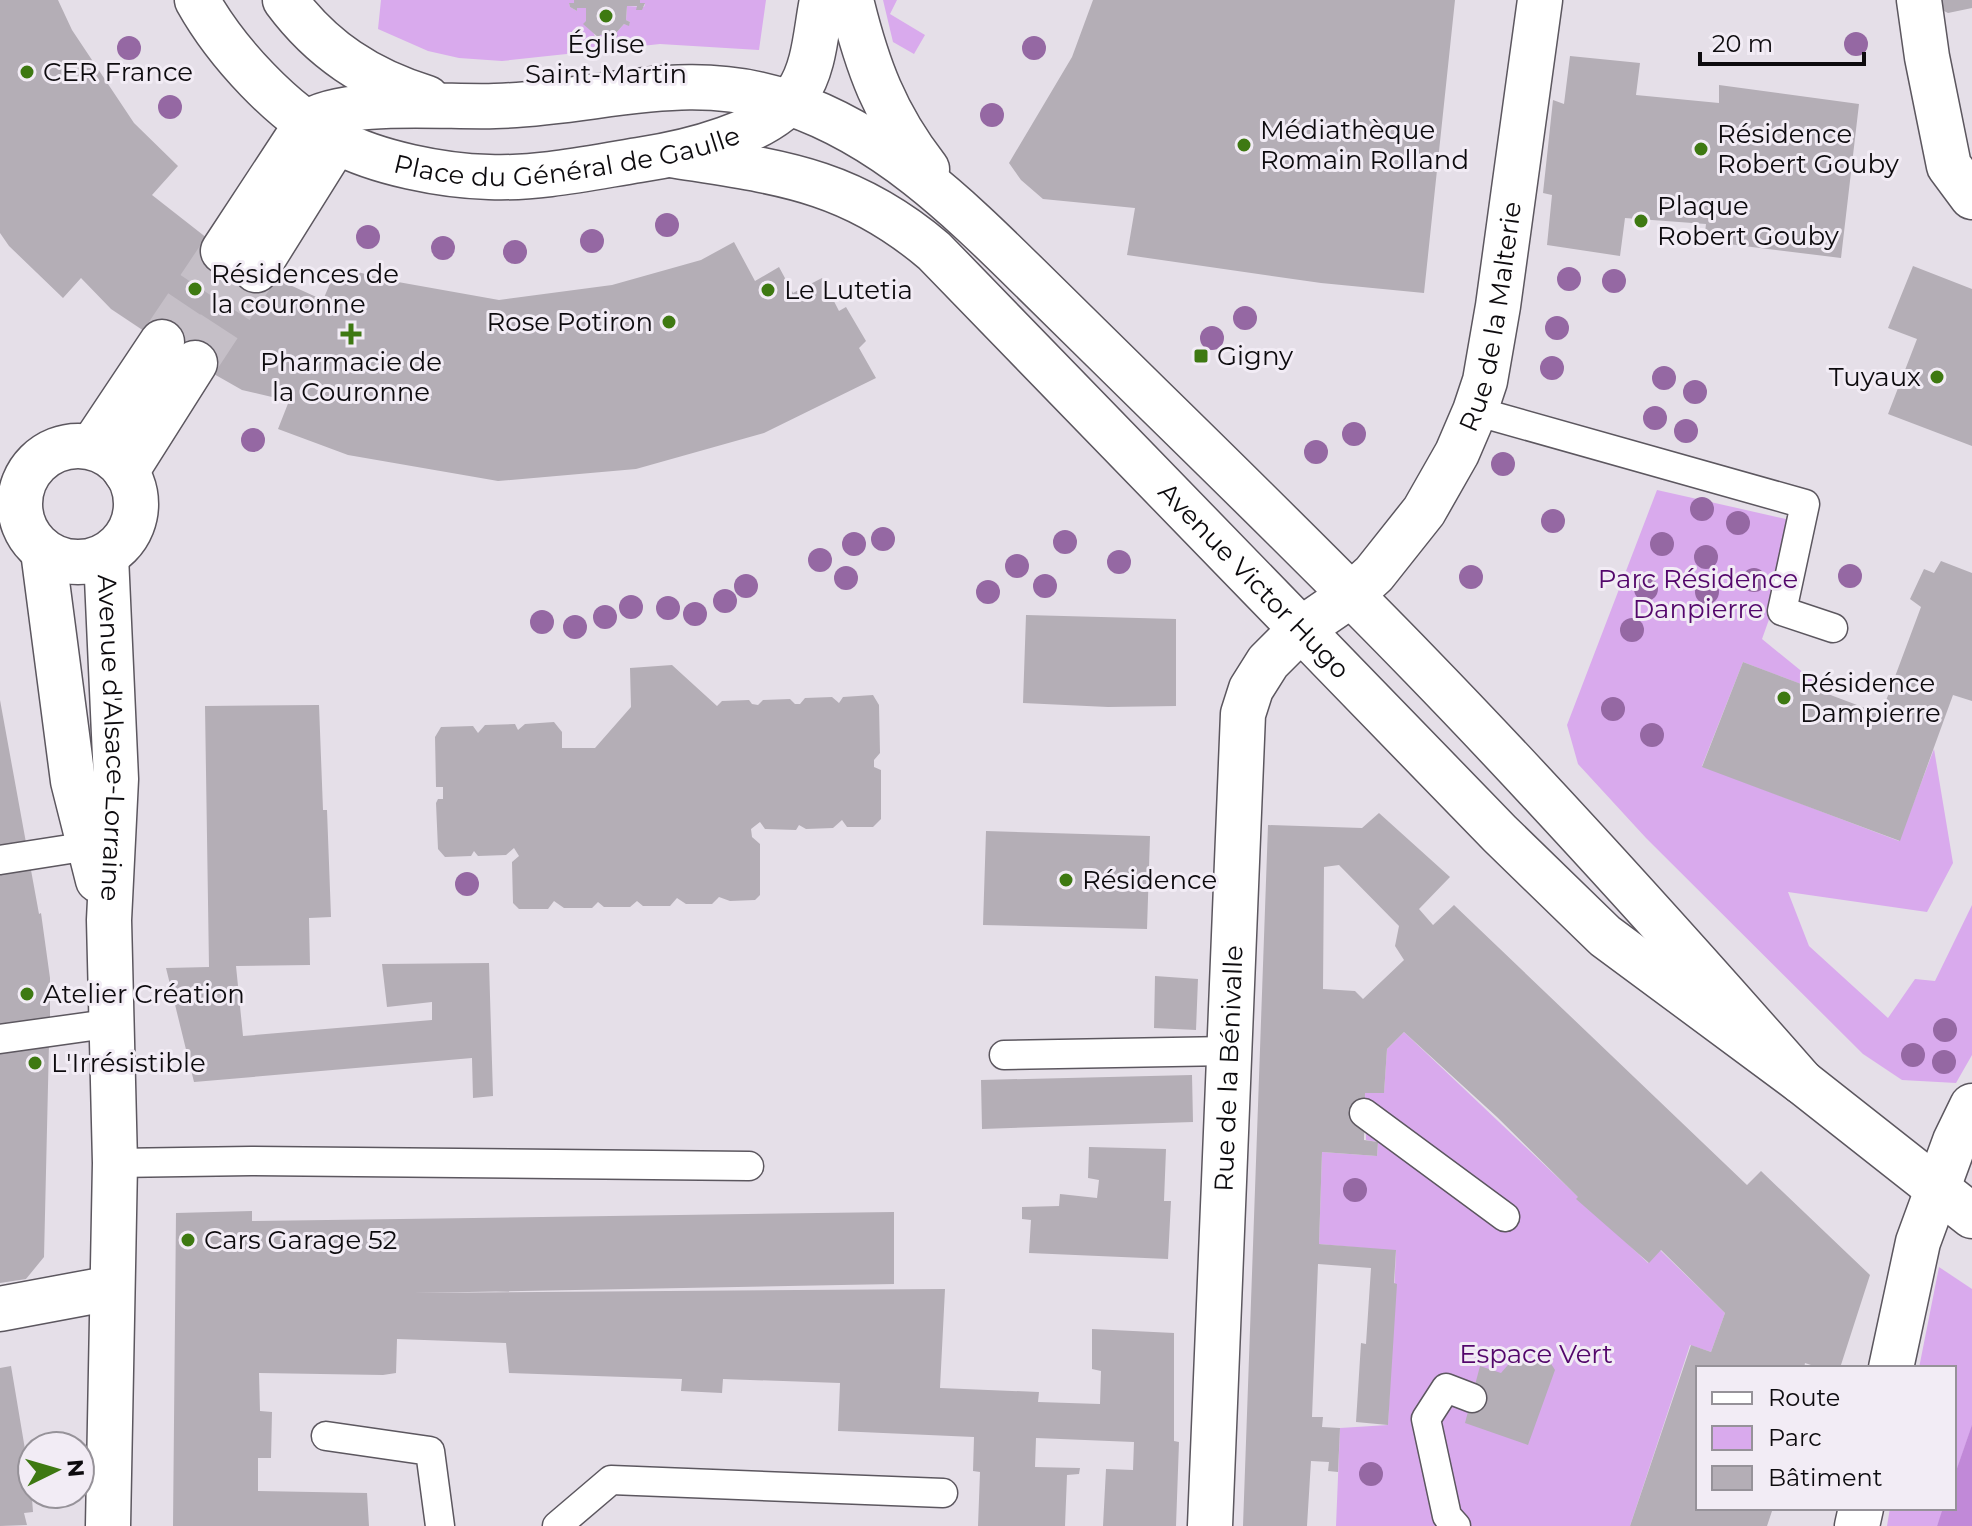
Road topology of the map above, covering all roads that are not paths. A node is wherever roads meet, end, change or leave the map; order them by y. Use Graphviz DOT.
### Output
graph roads {
  1 [pos="197,0"];
  2 [pos="285,0"];
  3 [pos="822,0"];
  4 [pos="851,0"];
  5 [pos="1540,0"];
  6 [pos="1919,0"];
  7 [pos="789,103"];
  8 [pos="465,106"];
  9 [pos="322,132"];
  10 [pos="671,155"];
  11 [pos="1972,197"];
  12 [pos="953,202"];
  13 [pos="239,260"];
  14 [pos="179,353"];
  15 [pos="1475,411"];
  16 [pos="109,459"];
  17 [pos="11,484"];
  18 [pos="43,551"];
  19 [pos="106,556"];
  20 [pos="1351,595"];
  21 [pos="1833,628"];
  22 [pos="1300,630"];
  23 [pos="89,846"];
  24 [pos="0,860"];
  25 [pos="109,920"];
  26 [pos="114,1023"];
  27 [pos="0,1039"];
  28 [pos="1229,1051"];
  29 [pos="1004,1055"];
  30 [pos="1802,1082"];
  31 [pos="1972,1106"];
  32 [pos="1364,1113"];
  33 [pos="115,1163"];
  34 [pos="749,1166"];
  35 [pos="1937,1189"];
  36 [pos="1972,1216"];
  37 [pos="1505,1217"];
  38 [pos="112,1288"];
  39 [pos="0,1309"];
  40 [pos="1891,1366"];
  41 [pos="1472,1398"];
  42 [pos="326,1436"];
  43 [pos="943,1493"];
  44 [pos="108,1526"];
  45 [pos="440,1526"];
  46 [pos="557,1526"];
  47 [pos="1210,1526"];
  48 [pos="1456,1526"];
  1 -- 9 [label="street, Place du Général de Gaulle"];
  2 -- 8 [label="street, Place du Général de Gaulle"];
  3 -- 7 [label="street, Place du Général de Gaulle"];
  4 -- 12 [label="street, Avenue Victor Hugo"];
  5 -- 15 [label="street, Rue de la Malterie"];
  6 -- 11 [label="street"];
  7 -- 8 [label="street, Place du Général de Gaulle"];
  7 -- 10 [label="street, Place du Général de Gaulle"];
  7 -- 12 [label="street, Avenue Victor Hugo"];
  8 -- 9 [label="street, Place du Général de Gaulle"];
  9 -- 10 [label="street, Place du Général de Gaulle"];
  9 -- 13 [label="street"];
  10 -- 22 [label="street, Avenue Victor Hugo"];
  12 -- 20 [label="street, Avenue Victor Hugo"];
  14 -- 16 [label="street"];
  15 -- 20 [label="street, Rue de la Malterie"];
  15 -- 21 [label="lane"];
  16 -- 17 [label="street"];
  16 -- 19 [label="street"];
  17 -- 18 [label="street"];
  18 -- 19 [label="street"];
  18 -- 23 [label="street, Avenue d'Alsace-Lorraine"];
  19 -- 25 [label="street, Avenue d'Alsace-Lorraine"];
  20 -- 22 [label="street, Rue de la Malterie"];
  20 -- 30 [label="street, Avenue Victor Hugo"];
  22 -- 28 [label="street, Rue de la Bénivalle"];
  22 -- 30 [label="street, Avenue Victor Hugo"];
  23 -- 24 [label="lane"];
  23 -- 25 [label="street, Avenue d'Alsace-Lorraine"];
  25 -- 26 [label="street, Avenue d'Alsace-Lorraine"];
  26 -- 27 [label="lane"];
  26 -- 33 [label="street, Avenue d'Alsace-Lorraine"];
  28 -- 29 [label="lane"];
  28 -- 47 [label="street, Rue de la Bénivalle"];
  30 -- 35 [label="street, Avenue Victor Hugo"];
  31 -- 35 [label="street"];
  32 -- 37 [label="lane"];
  33 -- 34 [label="lane"];
  33 -- 38 [label="street, Avenue d'Alsace-Lorraine"];
  35 -- 36 [label="street, Avenue Victor Hugo"];
  35 -- 40 [label="street"];
  38 -- 39 [label="street"];
  38 -- 44 [label="street, Avenue d'Alsace-Lorraine"];
  41 -- 48 [label="lane"];
  42 -- 45 [label="lane"];
  43 -- 46 [label="lane"];
}
